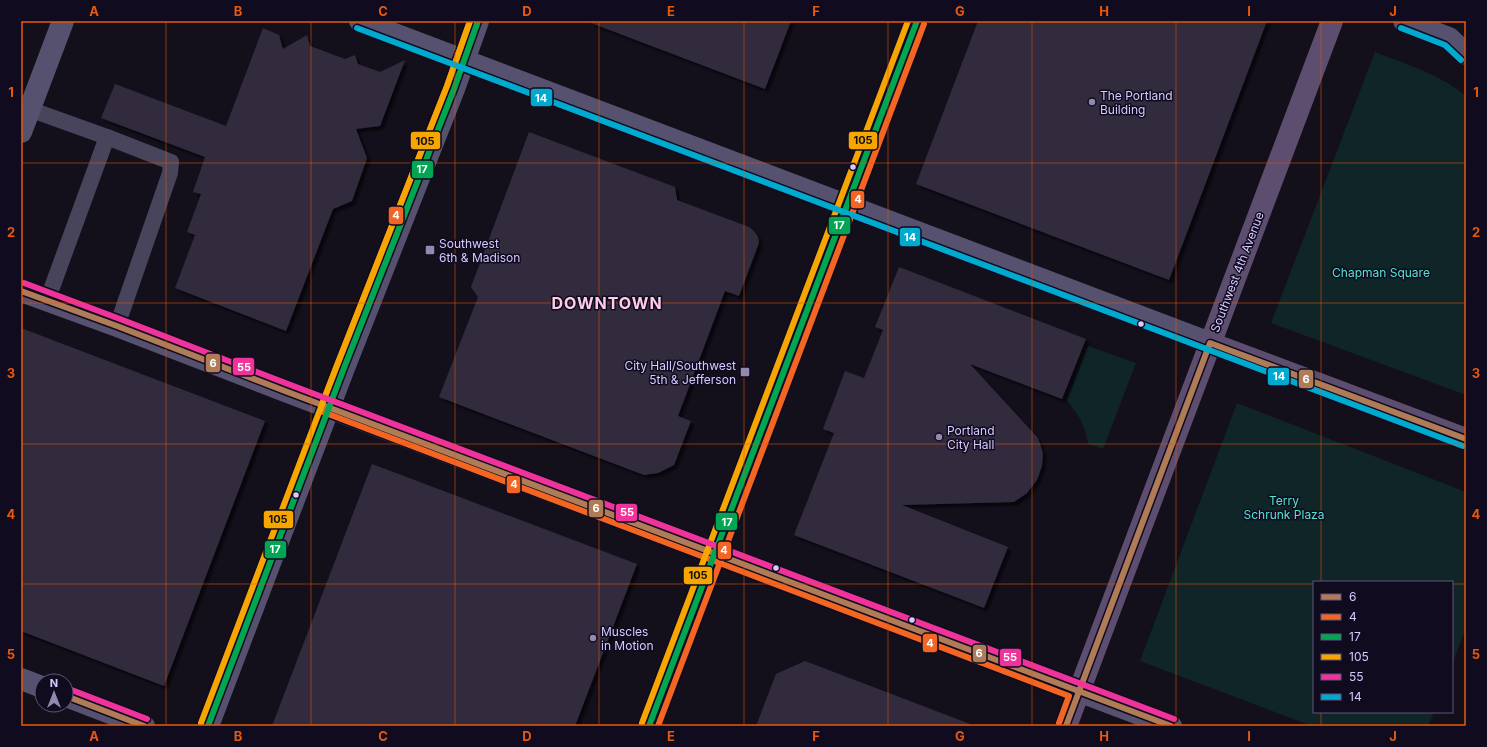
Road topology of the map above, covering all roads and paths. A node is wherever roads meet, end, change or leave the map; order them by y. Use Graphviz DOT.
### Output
graph roads {
  1 [pos="63,21"];
  2 [pos="360,21"];
  3 [pos="478,21"];
  4 [pos="917,21"];
  5 [pos="1332,21"];
  6 [pos="1404,21"];
  7 [pos="1466,54"];
  8 [pos="465,60"];
  9 [pos="30,109"];
  10 [pos="21,132"];
  11 [pos="107,137"];
  12 [pos="847,206"];
  13 [pos="21,291"];
  14 [pos="47,301"];
  15 [pos="117,326"];
  16 [pos="1210,343"];
  17 [pos="329,407"];
  18 [pos="1466,440"];
  19 [pos="715,553"];
  20 [pos="21,679"];
  21 [pos="34,684"];
  22 [pos="1079,691"];
  23 [pos="74,699"];
  24 [pos="144,726"];
  25 [pos="208,726"];
  26 [pos="649,726"];
  27 [pos="1066,726"];
  28 [pos="1171,726"];
  1 -- 9 [label="main road"];
  2 -- 8 [label="main road"];
  3 -- 8 [label="main road"];
  4 -- 12 [label="main road"];
  5 -- 16 [label="main road, Southwest 4th Avenue"];
  6 -- 7 [label="main road"];
  8 -- 12 [label="main road"];
  8 -- 17 [label="main road"];
  9 -- 10 [label="main road"];
  9 -- 11 [label="lane"];
  11 -- 14 [label="lane"];
  11 -- 15 [label="lane"];
  12 -- 16 [label="main road"];
  12 -- 19 [label="main road"];
  13 -- 14 [label="main road"];
  14 -- 15 [label="main road"];
  15 -- 17 [label="main road"];
  16 -- 18 [label="main road"];
  16 -- 22 [label="main road, Southwest 4th Avenue"];
  17 -- 19 [label="main road"];
  17 -- 25 [label="main road"];
  19 -- 22 [label="main road"];
  19 -- 26 [label="main road"];
  20 -- 21 [label="main road"];
  22 -- 27 [label="main road, Southwest 4th Avenue"];
  22 -- 28 [label="main road"];
  23 -- 24 [label="main road"];
}
